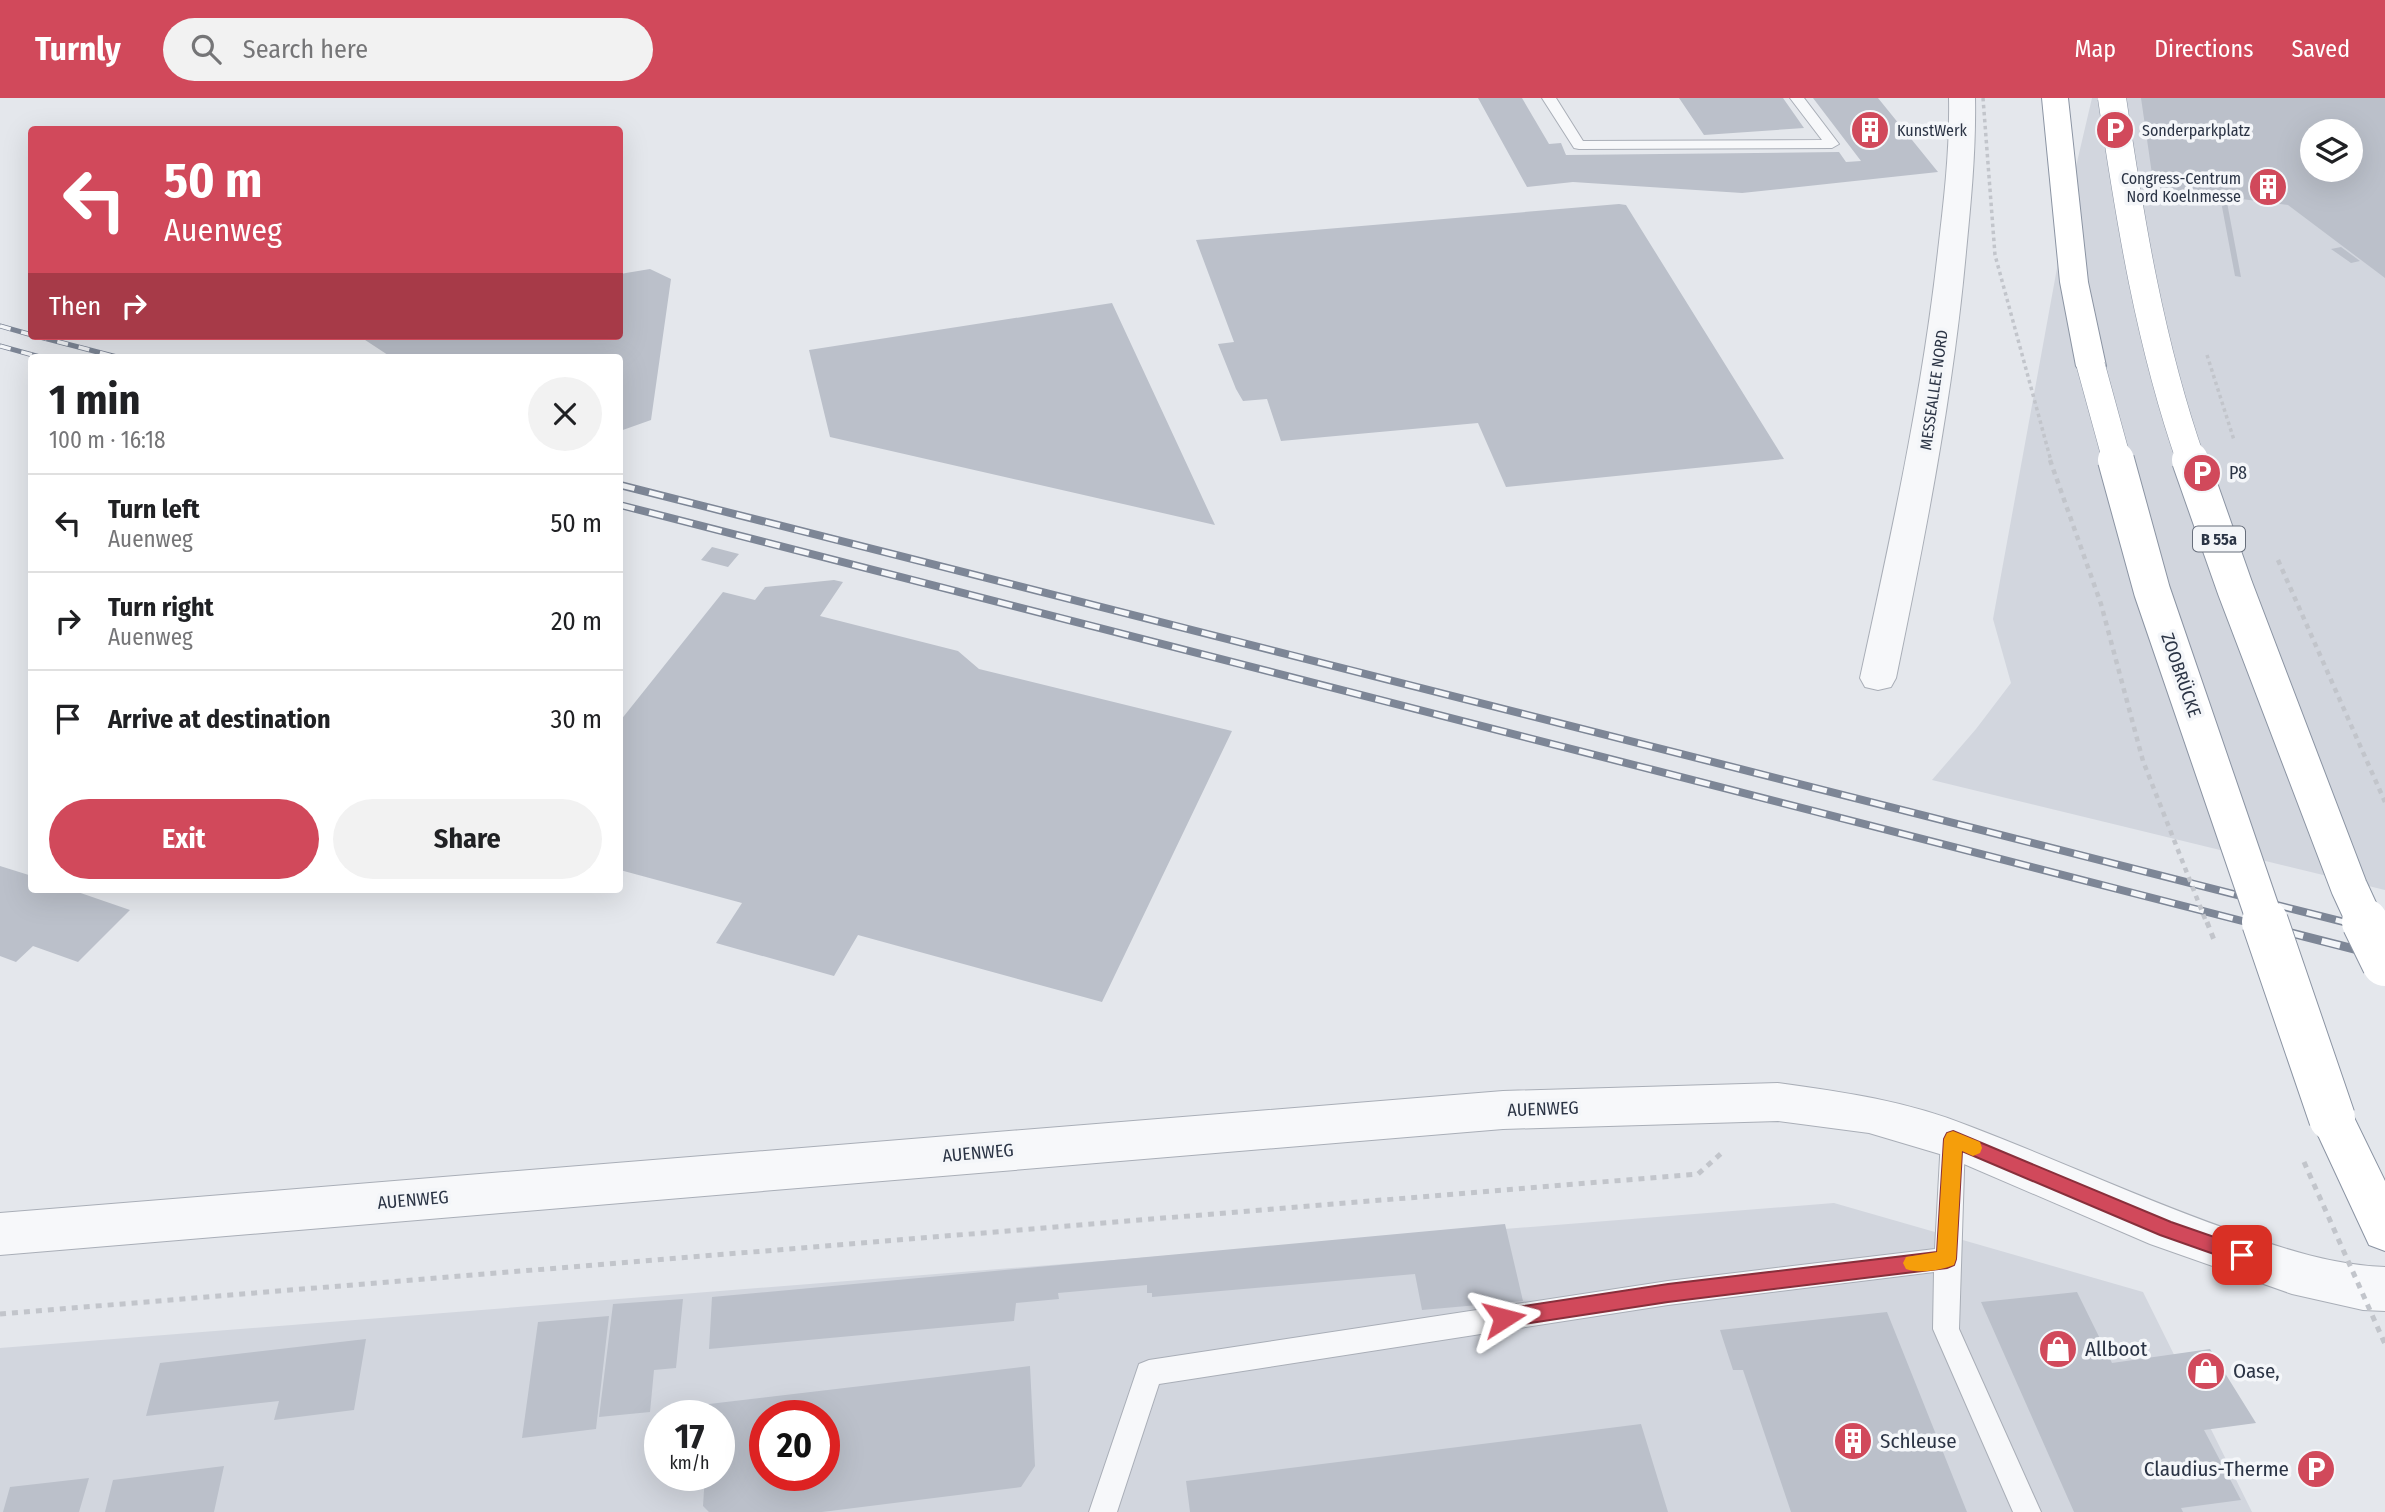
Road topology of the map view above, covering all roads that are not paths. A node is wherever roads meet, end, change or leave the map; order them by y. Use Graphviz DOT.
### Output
graph roads {
  1 [pos="1549,98"];
  2 [pos="1797,98"];
  3 [pos="1962,98"];
  4 [pos="2055,98"];
  5 [pos="2112,98"];
  6 [pos="1878,678"];
  7 [pos="2385,963"];
  8 [pos="1953,1139"];
  9 [pos="2385,1230"];
  10 [pos="0,1234"];
  11 [pos="1947,1259"];
  12 [pos="2385,1289"];
  13 [pos="1103,1512"];
  14 [pos="2027,1512"];
  1 -- 2 [label="lane"];
  3 -- 6 [label="street, MESSEALLEE NORD"];
  4 -- 9 [label="highway, ZOOBRÜCKE, bridge"];
  5 -- 7 [label="highway, B 55a, bridge"];
  8 -- 10 [label="street, AUENWEG"];
  8 -- 11 [label="lane"];
  8 -- 12 [label="street, AUENWEG"];
  11 -- 13 [label="lane"];
  11 -- 14 [label="lane"];
}
